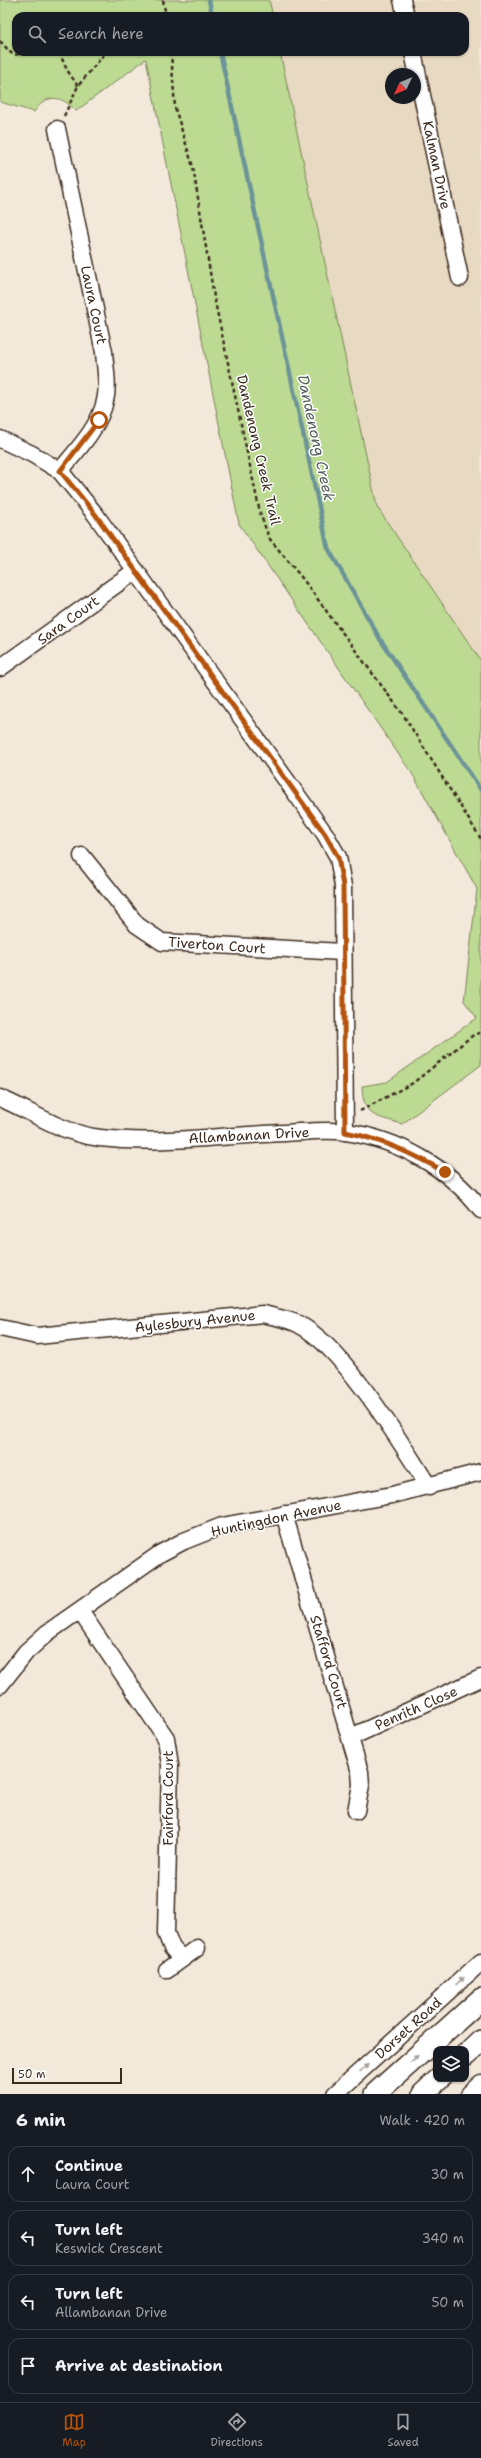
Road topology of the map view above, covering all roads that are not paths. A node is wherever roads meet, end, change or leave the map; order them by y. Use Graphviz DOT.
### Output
graph roads {
  1 [pos="402,0"];
  2 [pos="405,12"];
  3 [pos="414,56"];
  4 [pos="57,129"];
  5 [pos="460,278"];
  6 [pos="0,439"];
  7 [pos="60,471"];
  8 [pos="135,571"];
  9 [pos="0,668"];
  10 [pos="82,856"];
  11 [pos="342,952"];
  12 [pos="0,1098"];
  13 [pos="345,1132"];
  14 [pos="481,1210"];
  15 [pos="0,1328"];
  16 [pos="481,1472"];
  17 [pos="429,1487"];
  18 [pos="284,1514"];
  19 [pos="80,1611"];
  20 [pos="481,1678"];
  21 [pos="0,1685"];
  22 [pos="351,1737"];
  23 [pos="356,1812"];
  24 [pos="197,1948"];
  25 [pos="182,1960"];
  26 [pos="481,1962"];
  27 [pos="167,1970"];
  28 [pos="481,1999"];
  29 [pos="481,2041"];
  30 [pos="469,2052"];
  31 [pos="437,2082"];
  32 [pos="481,2083"];
  33 [pos="335,2094"];
  34 [pos="375,2094"];
  35 [pos="423,2094"];
  36 [pos="469,2094"];
  1 -- 2 [label="street"];
  3 -- 5 [label="street, Kalman Drive"];
  4 -- 7 [label="street, Laura Court"];
  6 -- 7 [label="street"];
  7 -- 8 [label="street"];
  8 -- 9 [label="street, Sara Court"];
  8 -- 11 [label="street"];
  10 -- 11 [label="street, Tiverton Court"];
  11 -- 13 [label="street"];
  12 -- 13 [label="street, Allambanan Drive"];
  13 -- 14 [label="street, Allambanan Drive"];
  15 -- 17 [label="street, Aylesbury Avenue"];
  16 -- 17 [label="street, Huntingdon Avenue"];
  17 -- 18 [label="street, Huntingdon Avenue"];
  18 -- 19 [label="street, Huntingdon Avenue"];
  18 -- 22 [label="street, Stafford Court"];
  19 -- 21 [label="street, Huntingdon Avenue"];
  19 -- 25 [label="street, Fairford Court"];
  20 -- 22 [label="street, Penrith Close"];
  22 -- 23 [label="street, Stafford Court"];
  24 -- 25 [label="street"];
  25 -- 27 [label="street"];
  33 -- 26 [label="street, Dorset Road, one-way"];
  34 -- 28 [label="main road, Dorset Road, one-way"];
  29 -- 30 [label="main road"];
  31 -- 35 [label="main road"];
  32 -- 36 [label="street"];
}
